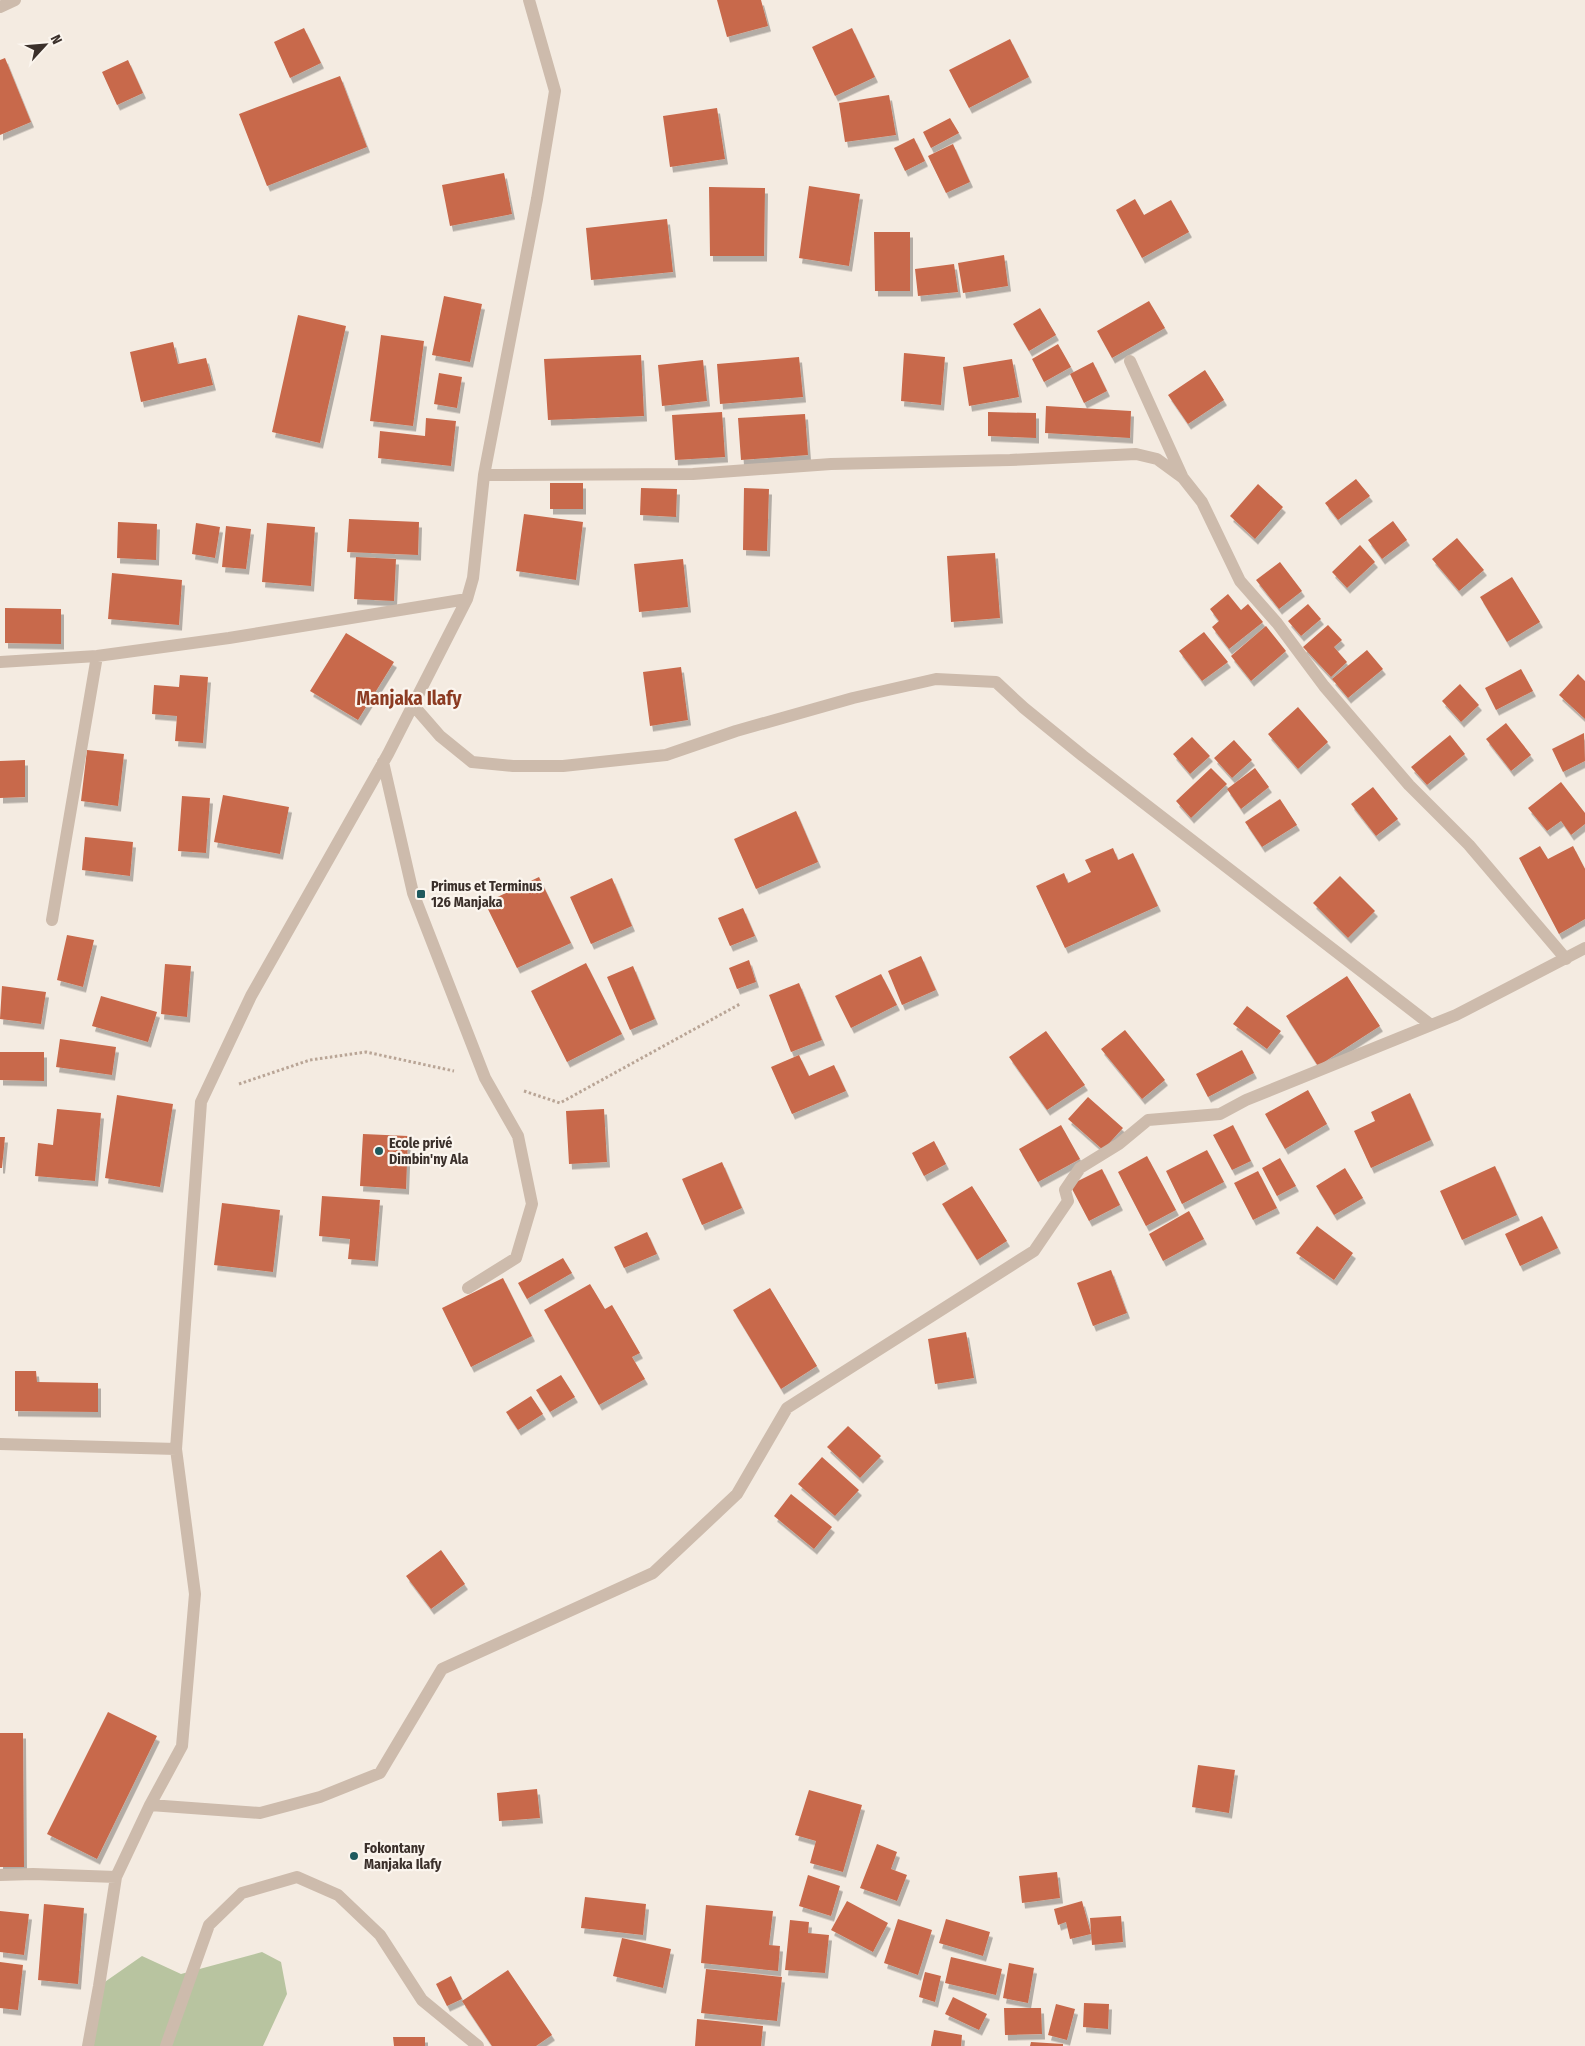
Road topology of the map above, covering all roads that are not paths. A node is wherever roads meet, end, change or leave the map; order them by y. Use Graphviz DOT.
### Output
graph roads {
  1 [pos="16,0"];
  2 [pos="529,0"];
  3 [pos="0,7"];
  4 [pos="1130,361"];
  5 [pos="484,474"];
  6 [pos="1183,478"];
  7 [pos="467,599"];
  8 [pos="97,656"];
  9 [pos="0,662"];
  10 [pos="413,705"];
  11 [pos="383,762"];
  12 [pos="52,920"];
  13 [pos="1585,948"];
  14 [pos="1566,958"];
  15 [pos="1431,1025"];
  16 [pos="468,1288"];
  17 [pos="0,1444"];
  18 [pos="176,1449"];
  19 [pos="150,1805"];
  20 [pos="0,1875"];
  21 [pos="116,1877"];
  22 [pos="88,2046"];
  23 [pos="166,2046"];
  24 [pos="478,2046"];
  1 -- 3 [label="street"];
  2 -- 5 [label="street"];
  4 -- 6 [label="street"];
  5 -- 6 [label="street"];
  5 -- 7 [label="street"];
  6 -- 14 [label="street"];
  7 -- 8 [label="street"];
  7 -- 10 [label="street"];
  8 -- 9 [label="street"];
  8 -- 12 [label="street"];
  10 -- 11 [label="street"];
  10 -- 15 [label="street"];
  11 -- 16 [label="street"];
  11 -- 18 [label="street"];
  13 -- 14 [label="street"];
  14 -- 15 [label="street"];
  15 -- 19 [label="street"];
  17 -- 18 [label="street"];
  18 -- 19 [label="street"];
  19 -- 21 [label="street"];
  20 -- 21 [label="street"];
  21 -- 22 [label="street"];
  23 -- 24 [label="street"];
}
